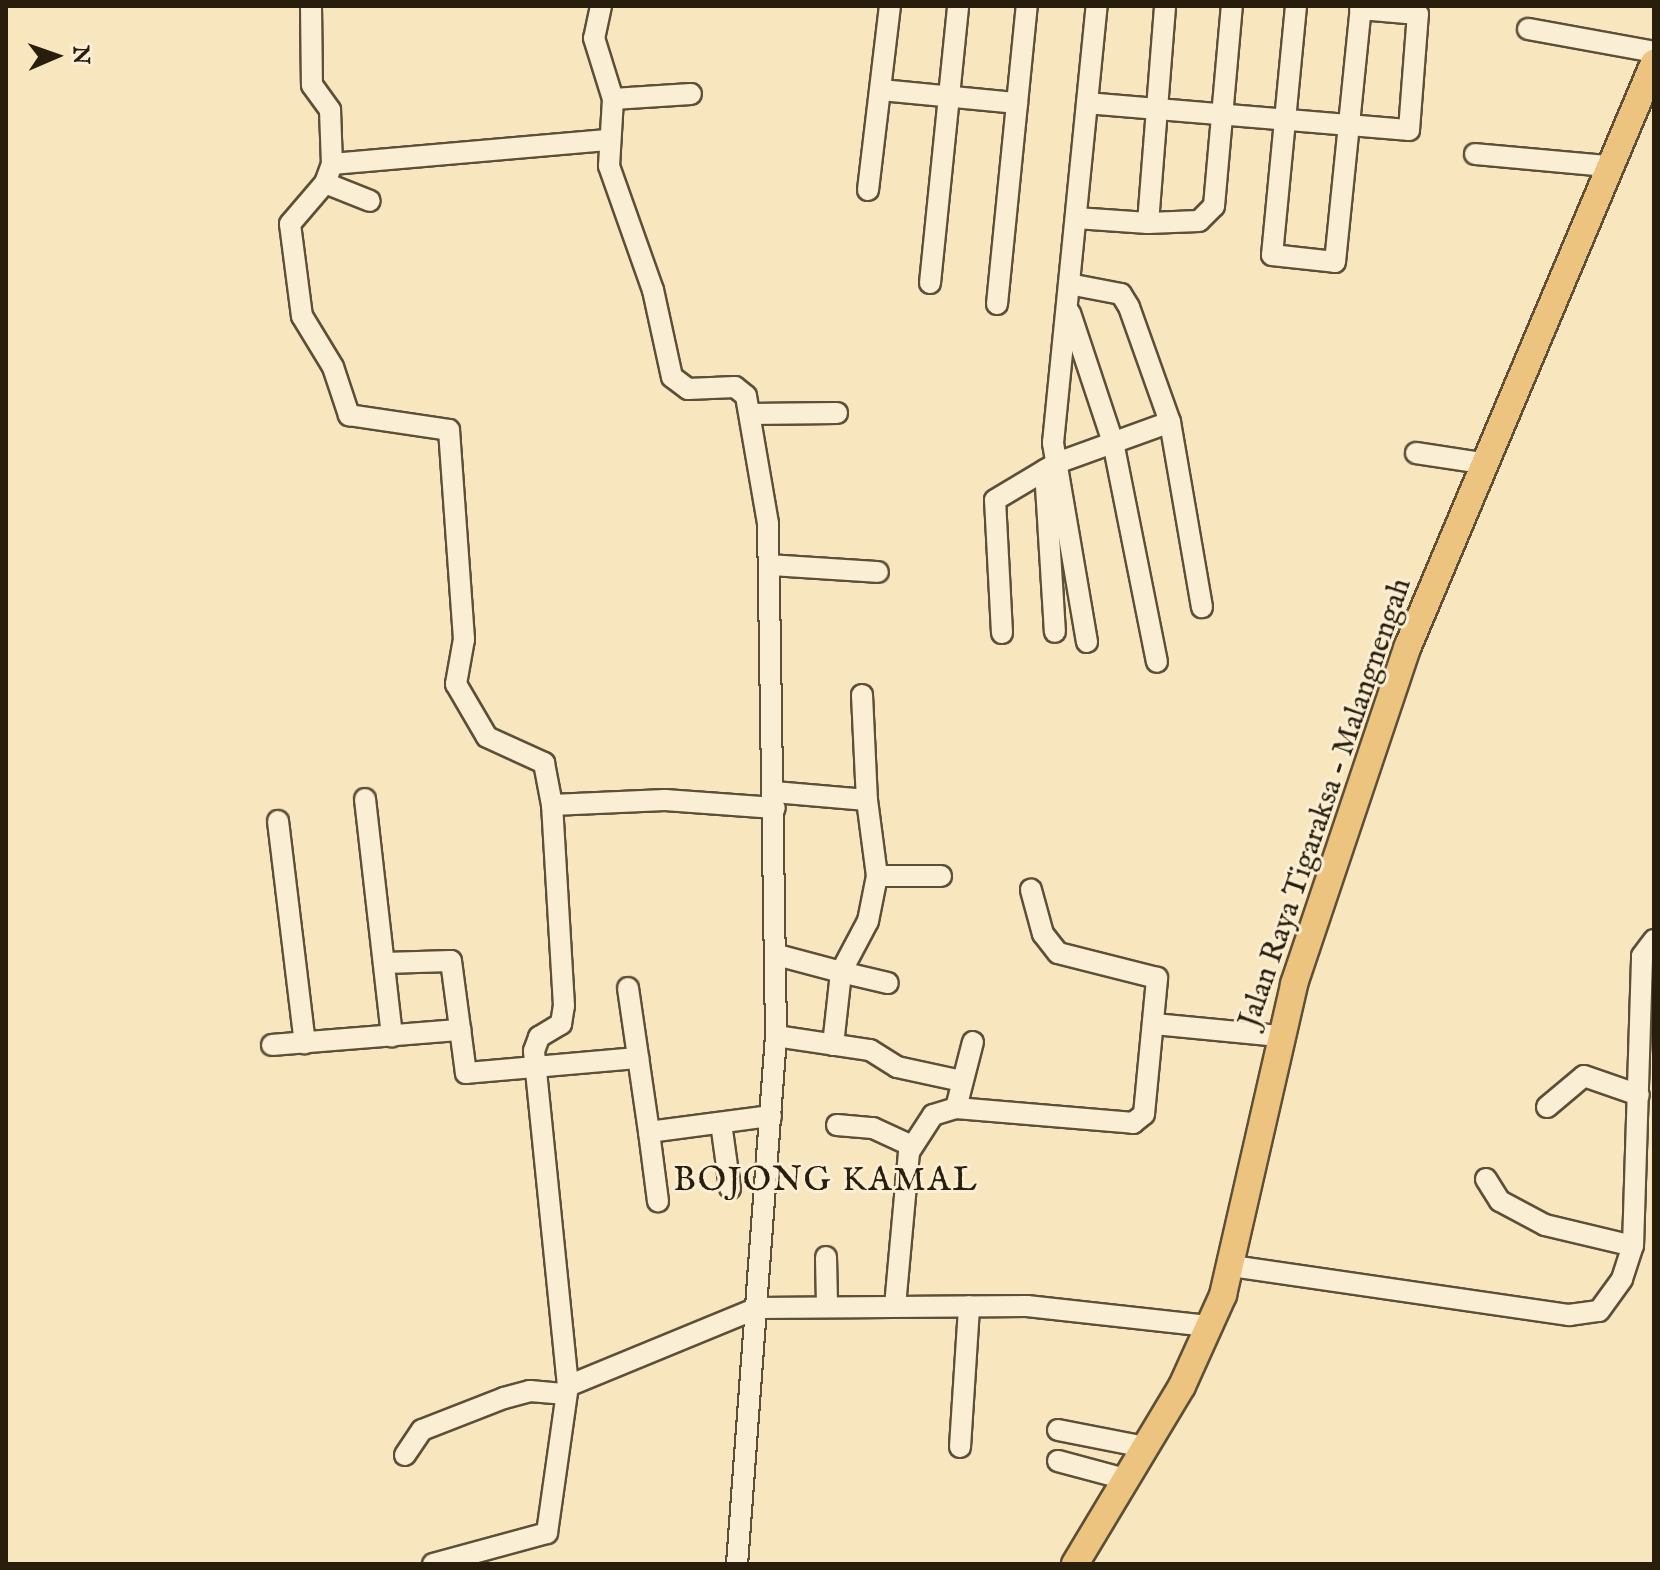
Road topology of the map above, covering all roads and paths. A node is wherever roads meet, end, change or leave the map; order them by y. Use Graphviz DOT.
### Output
graph roads {
  1 [pos="311,6"];
  2 [pos="601,6"];
  3 [pos="890,6"];
  4 [pos="958,6"];
  5 [pos="1027,6"];
  6 [pos="1097,6"];
  7 [pos="1165,6"];
  8 [pos="1232,6"];
  9 [pos="1296,6"];
  10 [pos="1360,8"];
  11 [pos="1528,29"];
  12 [pos="1654,52"];
  13 [pos="1654,63"];
  14 [pos="881,90"];
  15 [pos="691,94"];
  16 [pos="947,98"];
  17 [pos="613,99"];
  18 [pos="1017,103"];
  19 [pos="1087,103"];
  20 [pos="1156,109"];
  21 [pos="1222,114"];
  22 [pos="1285,119"];
  23 [pos="1349,125"];
  24 [pos="607,140"];
  25 [pos="1475,154"];
  26 [pos="1607,166"];
  27 [pos="328,174"];
  28 [pos="868,190"];
  29 [pos="370,201"];
  30 [pos="1076,218"];
  31 [pos="1148,223"];
  32 [pos="930,283"];
  33 [pos="1069,284"];
  34 [pos="997,304"];
  35 [pos="1067,306"];
  36 [pos="837,413"];
  37 [pos="750,414"];
  38 [pos="1170,422"];
  39 [pos="1113,442"];
  40 [pos="1416,453"];
  41 [pos="1482,463"];
  42 [pos="1051,466"];
  43 [pos="770,565"];
  44 [pos="878,572"];
  45 [pos="1202,607"];
  46 [pos="1055,632"];
  47 [pos="1002,633"];
  48 [pos="1087,642"];
  49 [pos="1157,662"];
  50 [pos="862,695"];
  51 [pos="365,799"];
  52 [pos="774,800"];
  53 [pos="867,800"];
  54 [pos="552,805"];
  55 [pos="278,821"];
  56 [pos="877,876"];
  57 [pos="941,876"];
  58 [pos="1031,890"];
  59 [pos="1654,940"];
  60 [pos="777,955"];
  61 [pos="384,963"];
  62 [pos="841,972"];
  63 [pos="888,983"];
  64 [pos="628,988"];
  65 [pos="1154,1024"];
  66 [pos="460,1030"];
  67 [pos="392,1036"];
  68 [pos="776,1036"];
  69 [pos="1279,1036"];
  70 [pos="973,1042"];
  71 [pos="305,1043"];
  72 [pos="272,1045"];
  73 [pos="833,1045"];
  74 [pos="638,1058"];
  75 [pos="535,1068"];
  76 [pos="962,1081"];
  77 [pos="1639,1095"];
  78 [pos="1547,1107"];
  79 [pos="956,1108"];
  80 [pos="771,1116"];
  81 [pos="721,1123"];
  82 [pos="837,1125"];
  83 [pos="649,1132"];
  84 [pos="912,1146"];
  85 [pos="1486,1179"];
  86 [pos="730,1188"];
  87 [pos="658,1201"];
  88 [pos="1633,1246"];
  89 [pos="826,1257"];
  90 [pos="1232,1266"];
  91 [pos="827,1306"];
  92 [pos="895,1306"];
  93 [pos="969,1306"];
  94 [pos="757,1308"];
  95 [pos="1208,1326"];
  96 [pos="566,1390"];
  97 [pos="1058,1430"];
  98 [pos="960,1447"];
  99 [pos="1145,1447"];
  100 [pos="405,1455"];
  101 [pos="1058,1461"];
  102 [pos="1125,1479"];
  103 [pos="433,1564"];
  104 [pos="737,1564"];
  105 [pos="1075,1564"];
  1 -- 27 [label="street"];
  2 -- 17 [label="street"];
  3 -- 14 [label="street"];
  4 -- 16 [label="street"];
  5 -- 18 [label="street"];
  6 -- 19 [label="street"];
  7 -- 20 [label="street"];
  8 -- 21 [label="street"];
  9 -- 22 [label="street"];
  10 -- 23 [label="street"];
  10 -- 23 [label="street"];
  11 -- 12 [label="street"];
  13 -- 26 [label="main road, Jalan Raya Tigaraksa - Malangnengah"];
  14 -- 16 [label="street"];
  14 -- 28 [label="street"];
  15 -- 17 [label="street"];
  16 -- 18 [label="street"];
  16 -- 32 [label="street"];
  17 -- 24 [label="street"];
  18 -- 34 [label="street"];
  19 -- 20 [label="street"];
  19 -- 30 [label="street"];
  20 -- 21 [label="street"];
  20 -- 31 [label="street"];
  21 -- 22 [label="street"];
  21 -- 31 [label="street"];
  22 -- 23 [label="street"];
  22 -- 23 [label="street"];
  24 -- 27 [label="street"];
  24 -- 37 [label="street"];
  25 -- 26 [label="street"];
  26 -- 41 [label="main road, Jalan Raya Tigaraksa - Malangnengah"];
  27 -- 29 [label="street"];
  27 -- 54 [label="street"];
  30 -- 31 [label="street"];
  30 -- 33 [label="street"];
  33 -- 35 [label="street"];
  33 -- 38 [label="street"];
  35 -- 39 [label="street"];
  35 -- 42 [label="street"];
  36 -- 37 [label="street"];
  37 -- 43 [label="street"];
  38 -- 39 [label="street"];
  38 -- 45 [label="street"];
  39 -- 42 [label="street"];
  39 -- 49 [label="street"];
  40 -- 41 [label="street"];
  41 -- 69 [label="main road, Jalan Raya Tigaraksa - Malangnengah"];
  42 -- 46 [label="street"];
  42 -- 47 [label="street"];
  42 -- 48 [label="street"];
  43 -- 44 [label="street"];
  43 -- 52 [label="street"];
  50 -- 53 [label="street"];
  51 -- 61 [label="street"];
  52 -- 53 [label="street"];
  52 -- 54 [label="street"];
  52 -- 60 [label="street"];
  53 -- 56 [label="street"];
  54 -- 75 [label="street"];
  55 -- 71 [label="street"];
  56 -- 57 [label="street"];
  56 -- 62 [label="street"];
  58 -- 65 [label="street"];
  59 -- 77 [label="street"];
  60 -- 62 [label="street"];
  60 -- 68 [label="street"];
  61 -- 66 [label="street"];
  61 -- 67 [label="street"];
  62 -- 63 [label="street"];
  62 -- 73 [label="street"];
  64 -- 74 [label="street"];
  65 -- 69 [label="street"];
  65 -- 79 [label="street"];
  66 -- 67 [label="street"];
  66 -- 75 [label="street"];
  67 -- 71 [label="street"];
  68 -- 73 [label="street"];
  68 -- 80 [label="street"];
  69 -- 90 [label="main road, Jalan Raya Tigaraksa - Malangnengah"];
  70 -- 76 [label="street"];
  71 -- 72 [label="street"];
  73 -- 76 [label="street"];
  74 -- 75 [label="street"];
  74 -- 83 [label="street"];
  75 -- 96 [label="street"];
  76 -- 79 [label="street"];
  77 -- 78 [label="street"];
  77 -- 88 [label="street"];
  79 -- 84 [label="street"];
  80 -- 81 [label="street"];
  80 -- 94 [label="street"];
  81 -- 83 [label="street"];
  81 -- 86 [label="street"];
  82 -- 84 [label="street"];
  83 -- 87 [label="street"];
  84 -- 92 [label="street"];
  85 -- 88 [label="street"];
  88 -- 90 [label="street"];
  89 -- 91 [label="street"];
  90 -- 95 [label="main road, Jalan Raya Tigaraksa - Malangnengah"];
  91 -- 92 [label="street"];
  91 -- 94 [label="street"];
  92 -- 93 [label="street"];
  93 -- 95 [label="street"];
  93 -- 98 [label="street"];
  94 -- 96 [label="street"];
  94 -- 104 [label="street"];
  95 -- 99 [label="main road, Jalan Raya Tigaraksa - Malangnengah"];
  96 -- 100 [label="street"];
  96 -- 103 [label="street"];
  97 -- 99 [label="street"];
  99 -- 102 [label="main road, Jalan Raya Tigaraksa - Malangnengah"];
  101 -- 102 [label="street"];
  102 -- 105 [label="main road, Jalan Raya Tigaraksa - Malangnengah"];
}
